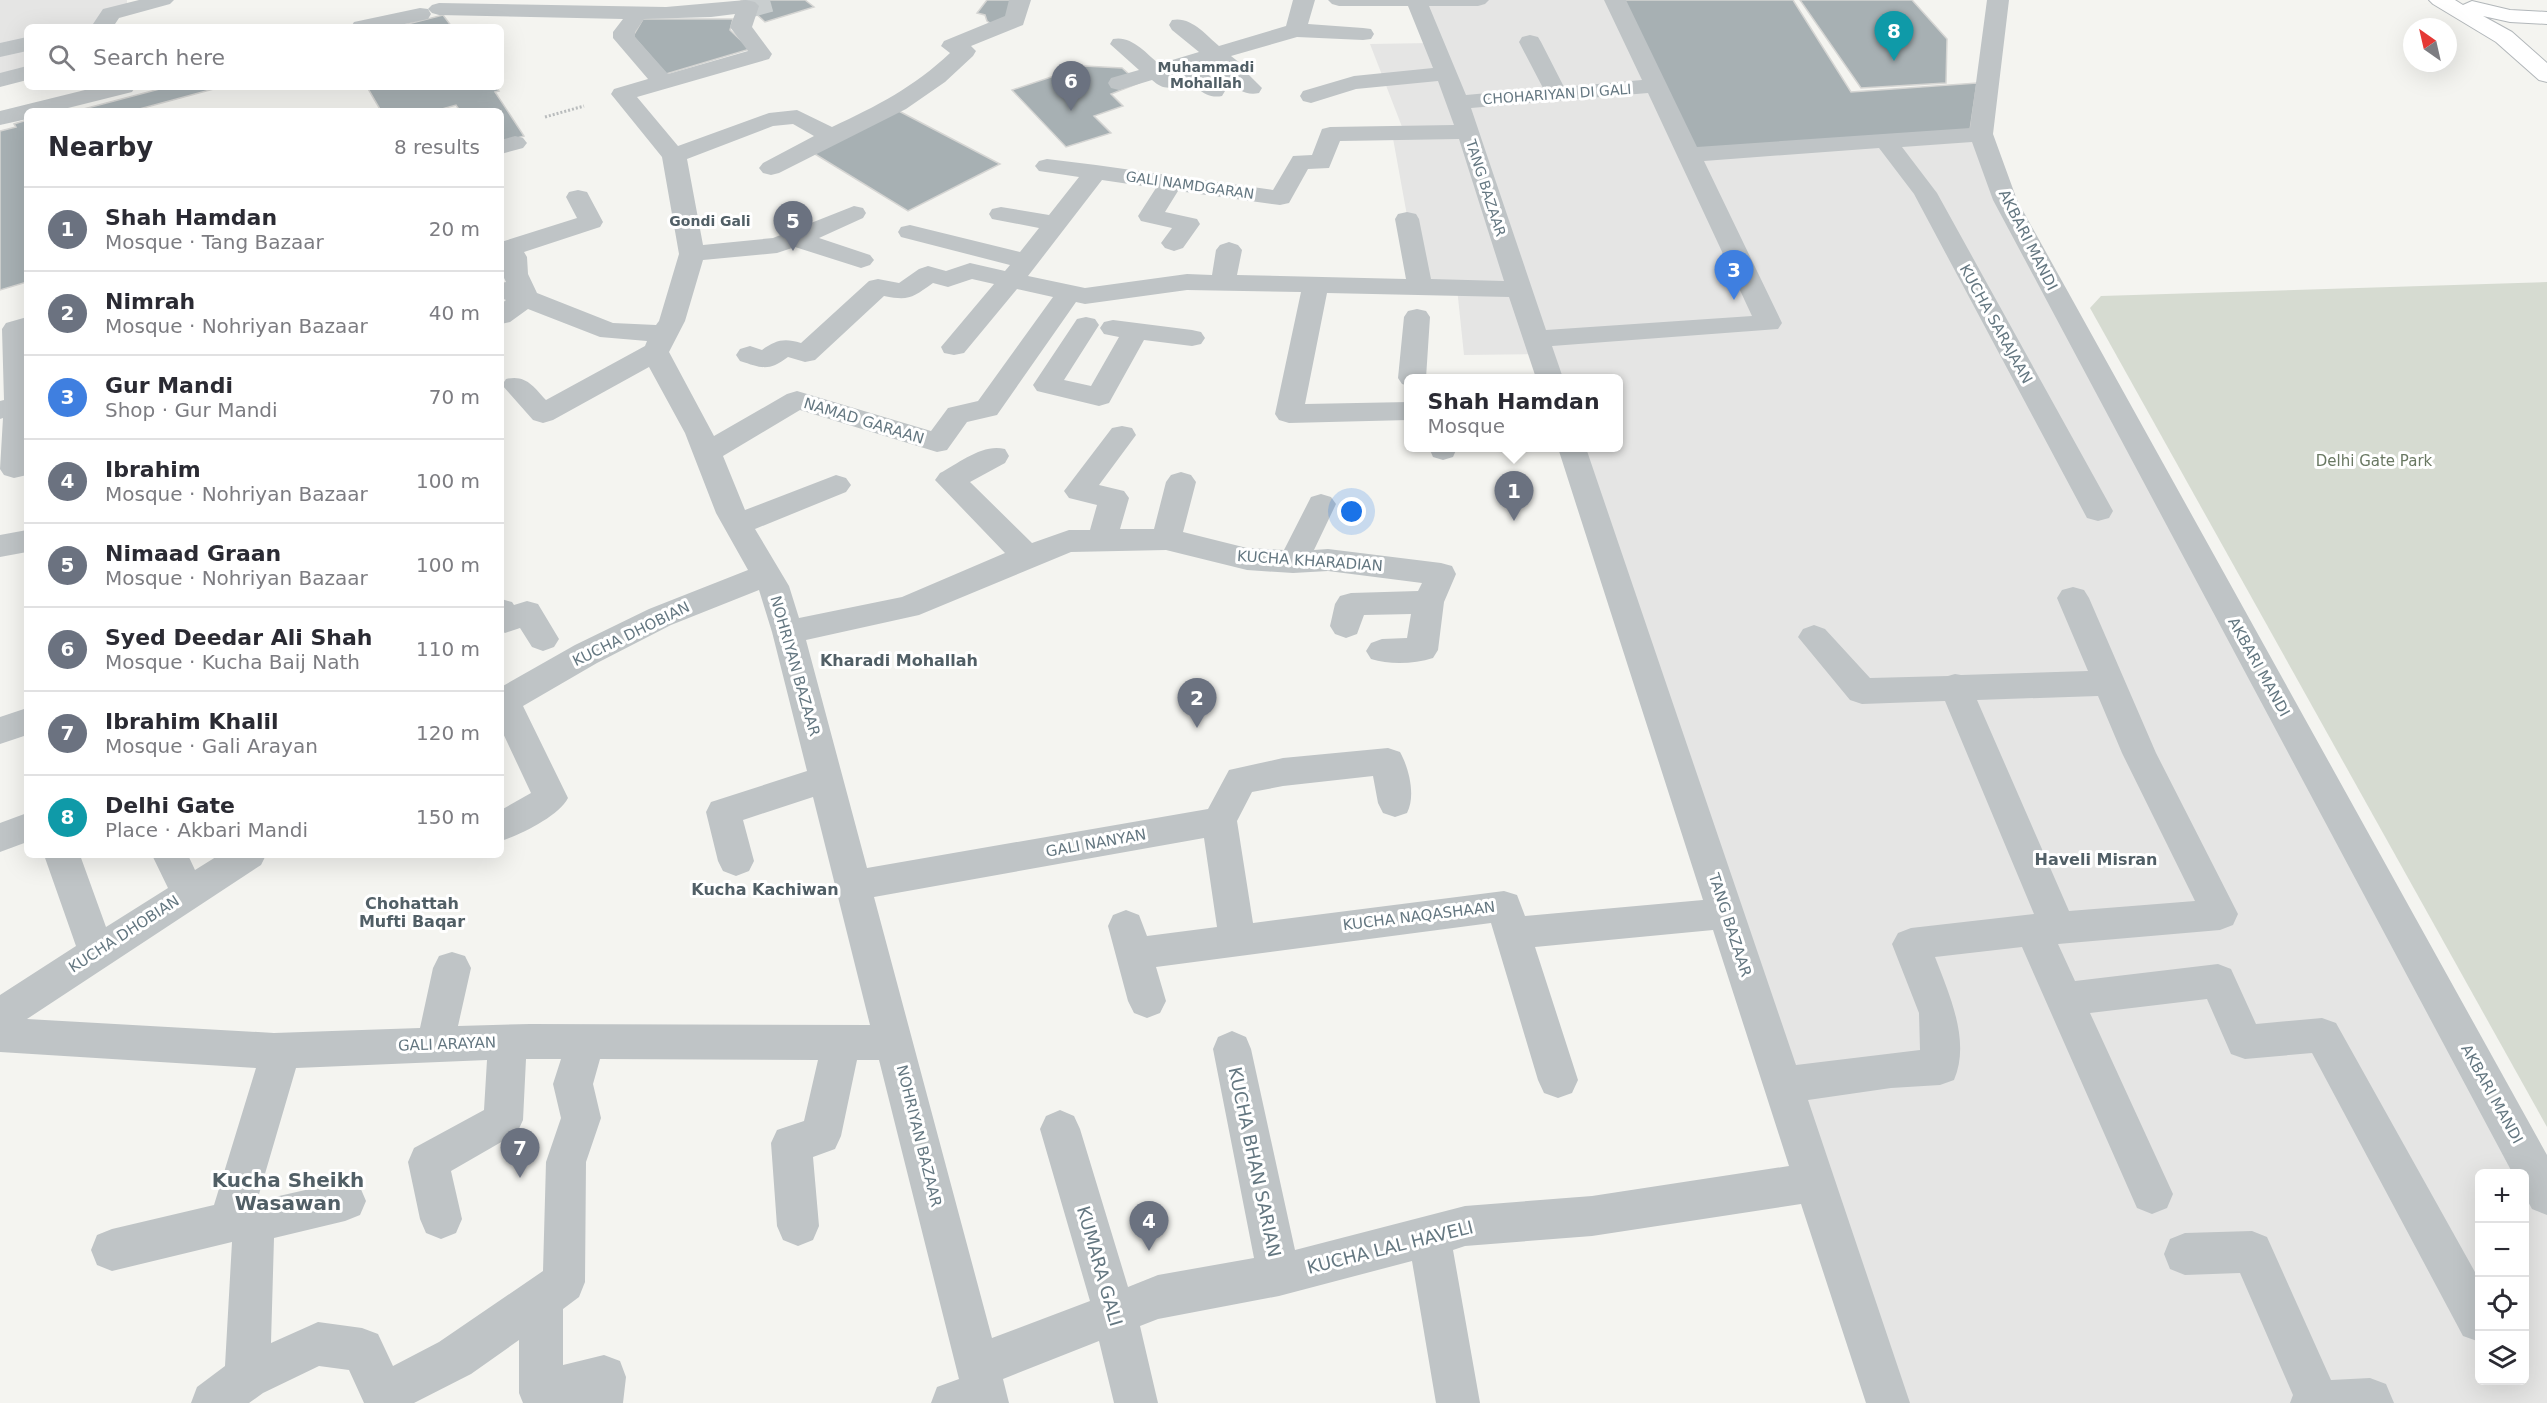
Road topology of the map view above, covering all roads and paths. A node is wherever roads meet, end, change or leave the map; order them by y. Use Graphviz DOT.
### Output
graph roads {
  1 [pos="163,0"];
  2 [pos="1020,0"];
  3 [pos="1304,0"];
  4 [pos="1341,0"];
  5 [pos="1416,0"];
  6 [pos="1471,0"];
  7 [pos="1478,0"];
  8 [pos="1615,0"];
  9 [pos="1998,0"];
  10 [pos="2440,0"];
  11 [pos="2449,0"];
  12 [pos="588,6"];
  13 [pos="445,8"];
  14 [pos="638,12"];
  15 [pos="2547,18"];
  16 [pos="104,24"];
  17 [pos="375,24"];
  18 [pos="1180,25"];
  19 [pos="1296,30"];
  20 [pos="1363,34"];
  21 [pos="1530,42"];
  22 [pos="1121,44"];
  23 [pos="24,45"];
  24 [pos="0,50"];
  25 [pos="1214,53"];
  26 [pos="1183,62"];
  27 [pos="1447,73"];
  28 [pos="24,74"];
  29 [pos="2547,75"];
  30 [pos="1163,77"];
  31 [pos="0,80"];
  32 [pos="663,82"];
  33 [pos="1119,83"];
  34 [pos="1656,86"];
  35 [pos="1251,88"];
  36 [pos="112,90"];
  37 [pos="1214,91"];
  38 [pos="622,94"];
  39 [pos="1557,94"];
  40 [pos="1311,96"];
  41 [pos="1458,102"];
  42 [pos="40,108"];
  43 [pos="24,112"];
  44 [pos="0,118"];
  45 [pos="543,118"];
  46 [pos="1468,132"];
  47 [pos="1980,134"];
  48 [pos="832,136"];
  49 [pos="1886,141"];
  50 [pos="1688,155"];
  51 [pos="674,156"];
  52 [pos="1221,164"];
  53 [pos="1047,166"];
  54 [pos="771,168"];
  55 [pos="1096,172"];
  56 [pos="1171,183"];
  57 [pos="1208,188"];
  58 [pos="579,197"];
  59 [pos="854,213"];
  60 [pos="1001,214"];
  61 [pos="1407,219"];
  62 [pos="1056,224"];
  63 [pos="910,232"];
  64 [pos="795,238"];
  65 [pos="1174,243"];
  66 [pos="1229,250"];
  67 [pos="692,254"];
  68 [pos="861,260"];
  69 [pos="1019,271"];
  70 [pos="1223,283"];
  71 [pos="1316,284"];
  72 [pos="1420,287"];
  73 [pos="1520,289"];
  74 [pos="504,290"];
  75 [pos="1069,293"];
  76 [pos="526,298"];
  77 [pos="504,314"];
  78 [pos="1417,317"];
  79 [pos="1049,321"];
  80 [pos="1086,325"];
  81 [pos="24,327"];
  82 [pos="1136,331"];
  83 [pos="1192,338"];
  84 [pos="1536,339"];
  85 [pos="661,343"];
  86 [pos="954,347"];
  87 [pos="750,355"];
  88 [pos="1412,374"];
  89 [pos="1548,374"];
  90 [pos="516,385"];
  91 [pos="9,408"];
  92 [pos="1404,411"];
  93 [pos="1122,435"];
  94 [pos="1574,452"];
  95 [pos="706,453"];
  96 [pos="995,456"];
  97 [pos="24,466"];
  98 [pos="1181,482"];
  99 [pos="836,485"];
  100 [pos="1321,504"];
  101 [pos="2098,511"];
  102 [pos="738,525"];
  103 [pos="1166,539"];
  104 [pos="1102,541"];
  105 [pos="24,542"];
  106 [pos="0,546"];
  107 [pos="1027,556"];
  108 [pos="1293,562"];
  109 [pos="766,575"];
  110 [pos="2073,598"];
  111 [pos="1428,602"];
  112 [pos="504,617"];
  113 [pos="1346,626"];
  114 [pos="788,632"];
  115 [pos="1814,637"];
  116 [pos="543,639"];
  117 [pos="1382,651"];
  118 [pos="2110,682"];
  119 [pos="1955,686"];
  120 [pos="504,701"];
  121 [pos="504,704"];
  122 [pos="24,722"];
  123 [pos="0,731"];
  124 [pos="826,779"];
  125 [pos="1395,803"];
  126 [pos="1219,821"];
  127 [pos="504,825"];
  128 [pos="24,828"];
  129 [pos="0,838"];
  130 [pos="63,858"];
  131 [pos="171,858"];
  132 [pos="243,858"];
  133 [pos="736,861"];
  134 [pos="854,885"];
  135 [pos="188,892"];
  136 [pos="1726,913"];
  137 [pos="2045,929"];
  138 [pos="1512,933"];
  139 [pos="1237,940"];
  140 [pos="98,952"];
  141 [pos="452,968"];
  142 [pos="2063,999"];
  143 [pos="1147,1001"];
  144 [pos="0,1013"];
  145 [pos="0,1035"];
  146 [pos="585,1041"];
  147 [pos="507,1042"];
  148 [pos="841,1043"];
  149 [pos="895,1043"];
  150 [pos="435,1045"];
  151 [pos="1232,1049"];
  152 [pos="281,1051"];
  153 [pos="1558,1080"];
  154 [pos="1782,1086"];
  155 [pos="1060,1129"];
  156 [pos="1814,1182"];
  157 [pos="2152,1194"];
  158 [pos="2547,1195"];
  159 [pos="345,1201"];
  160 [pos="441,1219"];
  161 [pos="242,1222"];
  162 [pos="798,1226"];
  163 [pos="1429,1234"];
  164 [pos="112,1250"];
  165 [pos="2185,1254"];
  166 [pos="1279,1275"];
  167 [pos="541,1299"];
  168 [pos="1115,1314"];
  169 [pos="2475,1316"];
  170 [pos="230,1390"];
  171 [pos="976,1392"];
  172 [pos="601,1403"];
  173 [pos="1136,1403"];
  174 [pos="1458,1403"];
  175 [pos="1888,1403"];
  176 [pos="2312,1403"];
  177 [pos="2319,1403"];
  178 [pos="2372,1403"];
  1 -- 16 [label="street"];
  2 -- 48 [label="street"];
  3 -- 19 [label="street"];
  4 -- 5 [label="street"];
  5 -- 6 [label="street"];
  5 -- 27 [label="street, TANG BAZAAR"];
  6 -- 7 [label="street"];
  8 -- 34 [label="street"];
  9 -- 47 [label="street"];
  10 -- 29 [label="main road"];
  11 -- 15 [label="main road"];
  12 -- 13 [label="street"];
  12 -- 14 [label="street"];
  13 -- 17 [label="street"];
  14 -- 32 [label="street"];
  14 -- 32 [label="street"];
  18 -- 25 [label="street"];
  19 -- 20 [label="street"];
  19 -- 25 [label="street"];
  21 -- 39 [label="street"];
  22 -- 30 [label="street"];
  23 -- 24 [label="street"];
  25 -- 26 [label="street"];
  25 -- 35 [label="street"];
  26 -- 30 [label="street"];
  26 -- 37 [label="street"];
  27 -- 40 [label="street"];
  27 -- 41 [label="street, TANG BAZAAR"];
  28 -- 31 [label="street"];
  30 -- 33 [label="street"];
  32 -- 38 [label="street"];
  34 -- 39 [label="street, CHOHARIYAN DI GALI"];
  34 -- 50 [label="street"];
  36 -- 42 [label="street"];
  38 -- 45 [label="path"];
  38 -- 51 [label="street"];
  39 -- 41 [label="street, CHOHARIYAN DI GALI"];
  41 -- 46 [label="street, TANG BAZAAR"];
  43 -- 44 [label="street"];
  46 -- 57 [label="street, GALI NAMDGARAN"];
  46 -- 73 [label="street, TANG BAZAAR"];
  47 -- 49 [label="street"];
  47 -- 158 [label="street, AKBARI MANDI"];
  48 -- 51 [label="street"];
  48 -- 54 [label="street"];
  49 -- 50 [label="street"];
  49 -- 101 [label="street, KUCHA SARAJAAN"];
  50 -- 84 [label="street"];
  51 -- 67 [label="street"];
  52 -- 57 [label="street"];
  53 -- 55 [label="street, GALI NAMDGARAN"];
  55 -- 56 [label="street, GALI NAMDGARAN"];
  55 -- 62 [label="street"];
  56 -- 57 [label="street, GALI NAMDGARAN"];
  56 -- 65 [label="street"];
  58 -- 76 [label="street"];
  59 -- 64 [label="street"];
  60 -- 62 [label="street"];
  61 -- 72 [label="street"];
  62 -- 69 [label="street"];
  63 -- 69 [label="street"];
  64 -- 67 [label="street"];
  64 -- 68 [label="street"];
  66 -- 70 [label="street"];
  67 -- 85 [label="street"];
  69 -- 75 [label="street"];
  69 -- 86 [label="street"];
  69 -- 87 [label="street"];
  70 -- 71 [label="street"];
  70 -- 75 [label="street"];
  71 -- 72 [label="street"];
  71 -- 92 [label="street"];
  72 -- 73 [label="street"];
  73 -- 84 [label="street, TANG BAZAAR"];
  74 -- 76 [label="street"];
  75 -- 79 [label="street, NAMAD GARAAN"];
  76 -- 77 [label="street"];
  76 -- 85 [label="street"];
  78 -- 88 [label="street"];
  79 -- 80 [label="street"];
  79 -- 95 [label="street, NAMAD GARAAN"];
  80 -- 82 [label="street"];
  80 -- 82 [label="street"];
  81 -- 91 [label="street"];
  82 -- 83 [label="street"];
  84 -- 89 [label="street, TANG BAZAAR"];
  85 -- 90 [label="street"];
  85 -- 95 [label="street, NOHRIYAN BAZAAR"];
  91 -- 97 [label="street"];
  93 -- 104 [label="street"];
  94 -- 136 [label="street, TANG BAZAAR"];
  95 -- 102 [label="street, NOHRIYAN BAZAAR"];
  96 -- 107 [label="street"];
  98 -- 103 [label="street"];
  99 -- 102 [label="street"];
  100 -- 108 [label="street"];
  102 -- 109 [label="street, NOHRIYAN BAZAAR"];
  103 -- 104 [label="street, KUCHA KHARADIAN"];
  103 -- 108 [label="street, KUCHA KHARADIAN"];
  104 -- 107 [label="street, KUCHA KHARADIAN"];
  105 -- 106 [label="street"];
  107 -- 114 [label="street, KUCHA KHARADIAN"];
  108 -- 111 [label="street, KUCHA KHARADIAN"];
  109 -- 114 [label="street, NOHRIYAN BAZAAR"];
  109 -- 120 [label="street, KUCHA DHOBIAN"];
  110 -- 118 [label="street"];
  111 -- 113 [label="street"];
  111 -- 117 [label="street, KUCHA KHARADIAN"];
  112 -- 116 [label="street"];
  114 -- 124 [label="street, NOHRIYAN BAZAAR"];
  115 -- 119 [label="street"];
  118 -- 119 [label="street"];
  118 -- 137 [label="street"];
  119 -- 137 [label="street"];
  121 -- 127 [label="street"];
  122 -- 123 [label="street"];
  124 -- 133 [label="street"];
  124 -- 134 [label="street, NOHRIYAN BAZAAR"];
  125 -- 126 [label="street"];
  126 -- 134 [label="street, GALI NANYAN"];
  126 -- 139 [label="street"];
  128 -- 129 [label="street"];
  130 -- 140 [label="street"];
  131 -- 135 [label="street"];
  132 -- 135 [label="street, KUCHA DHOBIAN"];
  134 -- 149 [label="street, NOHRIYAN BAZAAR"];
  135 -- 140 [label="street, KUCHA DHOBIAN"];
  136 -- 138 [label="street"];
  136 -- 154 [label="street, TANG BAZAAR"];
  137 -- 142 [label="street"];
  137 -- 154 [label="street"];
  138 -- 139 [label="street, KUCHA NAQASHAAN"];
  138 -- 153 [label="street"];
  139 -- 143 [label="street"];
  140 -- 144 [label="street, KUCHA DHOBIAN"];
  141 -- 150 [label="street"];
  142 -- 157 [label="street"];
  142 -- 169 [label="street"];
  145 -- 152 [label="street, GALI ARAYAN"];
  146 -- 147 [label="street, GALI ARAYAN"];
  146 -- 148 [label="street, GALI ARAYAN"];
  146 -- 167 [label="street"];
  147 -- 150 [label="street, GALI ARAYAN"];
  147 -- 160 [label="street"];
  148 -- 149 [label="street, GALI ARAYAN"];
  148 -- 162 [label="street"];
  149 -- 171 [label="street, NOHRIYAN BAZAAR"];
  150 -- 152 [label="street, GALI ARAYAN"];
  151 -- 166 [label="street, KUCHA BHAN SARIAN"];
  152 -- 161 [label="street"];
  154 -- 156 [label="street, TANG BAZAAR"];
  155 -- 168 [label="street, KUMARA GALI"];
  156 -- 163 [label="street, KUCHA LAL HAVELI"];
  156 -- 175 [label="street, TANG BAZAAR"];
  159 -- 161 [label="street"];
  161 -- 164 [label="street"];
  161 -- 170 [label="street"];
  163 -- 166 [label="street, KUCHA LAL HAVELI"];
  163 -- 174 [label="street"];
  165 -- 177 [label="street"];
  166 -- 168 [label="street, KUCHA LAL HAVELI"];
  167 -- 170 [label="street"];
  167 -- 172 [label="street"];
  168 -- 171 [label="street, KUCHA LAL HAVELI"];
  168 -- 173 [label="street, KUMARA GALI"];
  176 -- 177 [label="street"];
  177 -- 178 [label="street"];
}
